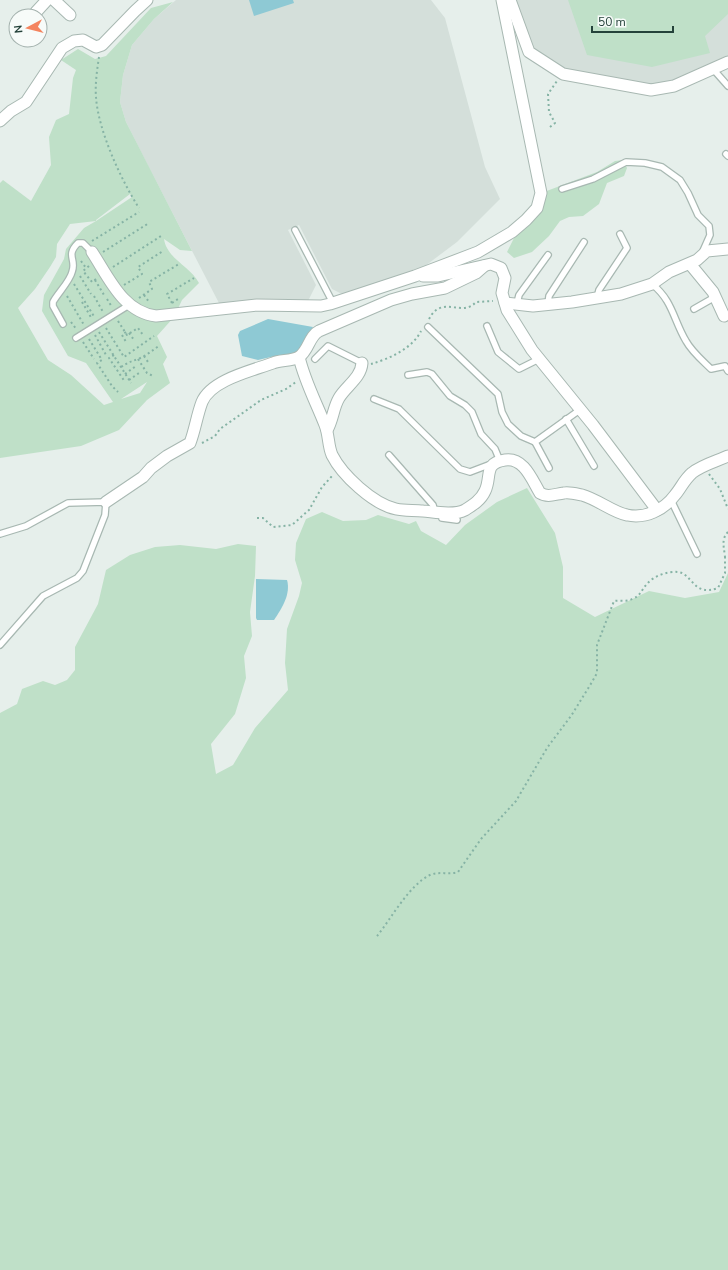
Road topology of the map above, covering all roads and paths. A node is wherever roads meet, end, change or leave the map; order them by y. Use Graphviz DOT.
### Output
graph roads {
  1 [pos="47,0"];
  2 [pos="54,0"];
  3 [pos="147,0"];
  4 [pos="502,0"];
  5 [pos="510,0"];
  6 [pos="40,8"];
  7 [pos="70,15"];
  8 [pos="100,46"];
  9 [pos="728,62"];
  10 [pos="713,69"];
  11 [pos="563,74"];
  12 [pos="728,86"];
  13 [pos="0,121"];
  14 [pos="550,127"];
  15 [pos="562,189"];
  16 [pos="138,208"];
  17 [pos="139,212"];
  18 [pos="149,223"];
  19 [pos="295,230"];
  20 [pos="620,234"];
  21 [pos="161,236"];
  22 [pos="584,242"];
  23 [pos="91,247"];
  24 [pos="727,248"];
  25 [pos="164,251"];
  26 [pos="548,255"];
  27 [pos="702,255"];
  28 [pos="72,260"];
  29 [pos="179,264"];
  30 [pos="690,264"];
  31 [pos="101,266"];
  32 [pos="484,266"];
  33 [pos="414,276"];
  34 [pos="194,278"];
  35 [pos="95,280"];
  36 [pos="73,283"];
  37 [pos="112,283"];
  38 [pos="652,284"];
  39 [pos="62,288"];
  40 [pos="91,294"];
  41 [pos="144,294"];
  42 [pos="104,295"];
  43 [pos="94,296"];
  44 [pos="715,297"];
  45 [pos="597,298"];
  46 [pos="82,302"];
  47 [pos="134,302"];
  48 [pos="149,302"];
  49 [pos="172,303"];
  50 [pos="334,303"];
  51 [pos="506,303"];
  52 [pos="517,304"];
  53 [pos="548,304"];
  54 [pos="694,309"];
  55 [pos="114,315"];
  56 [pos="724,316"];
  57 [pos="105,320"];
  58 [pos="62,324"];
  59 [pos="487,326"];
  60 [pos="428,327"];
  61 [pos="92,329"];
  62 [pos="126,332"];
  63 [pos="130,333"];
  64 [pos="143,335"];
  65 [pos="154,336"];
  66 [pos="76,338"];
  67 [pos="134,340"];
  68 [pos="126,342"];
  69 [pos="160,345"];
  70 [pos="106,355"];
  71 [pos="114,355"];
  72 [pos="144,356"];
  73 [pos="298,358"];
  74 [pos="94,359"];
  75 [pos="138,359"];
  76 [pos="315,359"];
  77 [pos="539,359"];
  78 [pos="148,362"];
  79 [pos="362,363"];
  80 [pos="136,366"];
  81 [pos="121,367"];
  82 [pos="728,371"];
  83 [pos="139,373"];
  84 [pos="125,374"];
  85 [pos="408,375"];
  86 [pos="153,376"];
  87 [pos="304,377"];
  88 [pos="129,380"];
  89 [pos="125,382"];
  90 [pos="131,383"];
  91 [pos="118,392"];
  92 [pos="374,398"];
  93 [pos="580,409"];
  94 [pos="566,419"];
  95 [pos="327,430"];
  96 [pos="535,442"];
  97 [pos="190,443"];
  98 [pos="390,454"];
  99 [pos="728,456"];
  100 [pos="496,462"];
  101 [pos="594,466"];
  102 [pos="703,467"];
  103 [pos="340,468"];
  104 [pos="549,468"];
  105 [pos="671,500"];
  106 [pos="106,502"];
  107 [pos="728,509"];
  108 [pos="657,510"];
  109 [pos="434,512"];
  110 [pos="257,518"];
  111 [pos="457,520"];
  112 [pos="728,532"];
  113 [pos="0,534"];
  114 [pos="697,554"];
  115 [pos="725,556"];
  116 [pos="728,558"];
  117 [pos="0,645"];
  118 [pos="377,936"];
  1 -- 6 [label="street"];
  2 -- 7 [label="street"];
  3 -- 8 [label="street"];
  4 -- 33 [label="street"];
  5 -- 11 [label="street"];
  8 -- 13 [label="street"];
  8 -- 16 [label="path"];
  9 -- 10 [label="street"];
  10 -- 11 [label="street"];
  10 -- 12 [label="lane"];
  11 -- 14 [label="path"];
  15 -- 27 [label="lane"];
  17 -- 23 [label="path"];
  18 -- 23 [label="path"];
  19 -- 50 [label="lane"];
  20 -- 45 [label="lane"];
  21 -- 31 [label="path"];
  22 -- 53 [label="lane"];
  23 -- 28 [label="lane"];
  23 -- 31 [label="street"];
  24 -- 27 [label="street"];
  25 -- 37 [label="path"];
  26 -- 52 [label="lane"];
  27 -- 30 [label="street"];
  28 -- 39 [label="lane"];
  28 -- 40 [label="path"];
  29 -- 41 [label="path"];
  30 -- 38 [label="street"];
  30 -- 44 [label="street"];
  31 -- 37 [label="street"];
  32 -- 33 [label="street"];
  32 -- 51 [label="street"];
  32 -- 73 [label="street"];
  33 -- 50 [label="street"];
  34 -- 49 [label="path"];
  35 -- 42 [label="path"];
  36 -- 46 [label="path"];
  37 -- 47 [label="street"];
  38 -- 45 [label="street"];
  38 -- 82 [label="lane"];
  39 -- 58 [label="lane"];
  39 -- 61 [label="path"];
  41 -- 47 [label="path"];
  41 -- 48 [label="path"];
  43 -- 57 [label="path"];
  44 -- 54 [label="lane"];
  44 -- 56 [label="street"];
  45 -- 53 [label="street"];
  47 -- 50 [label="street"];
  47 -- 55 [label="lane"];
  51 -- 52 [label="street"];
  51 -- 77 [label="street"];
  52 -- 53 [label="street"];
  55 -- 57 [label="lane"];
  55 -- 62 [label="path"];
  57 -- 61 [label="lane"];
  57 -- 65 [label="path"];
  59 -- 77 [label="lane"];
  60 -- 96 [label="lane"];
  61 -- 66 [label="lane"];
  61 -- 70 [label="path"];
  61 -- 71 [label="path"];
  62 -- 63 [label="path"];
  62 -- 68 [label="path"];
  63 -- 64 [label="path"];
  63 -- 67 [label="path"];
  69 -- 72 [label="path"];
  71 -- 81 [label="path"];
  71 -- 89 [label="path"];
  72 -- 75 [label="path"];
  72 -- 78 [label="path"];
  73 -- 87 [label="street"];
  73 -- 97 [label="street"];
  74 -- 91 [label="path"];
  75 -- 81 [label="path"];
  75 -- 86 [label="path"];
  76 -- 79 [label="lane"];
  77 -- 93 [label="street"];
  79 -- 95 [label="street"];
  80 -- 84 [label="path"];
  81 -- 84 [label="path"];
  83 -- 88 [label="path"];
  84 -- 88 [label="path"];
  85 -- 100 [label="lane"];
  87 -- 95 [label="street"];
  87 -- 97 [label="path"];
  88 -- 90 [label="path"];
  92 -- 100 [label="lane"];
  93 -- 94 [label="lane"];
  93 -- 108 [label="street"];
  94 -- 96 [label="lane"];
  94 -- 101 [label="lane"];
  95 -- 103 [label="street"];
  96 -- 104 [label="lane"];
  97 -- 106 [label="street"];
  98 -- 109 [label="lane"];
  99 -- 102 [label="street"];
  100 -- 108 [label="street"];
  100 -- 109 [label="street"];
  102 -- 105 [label="street"];
  102 -- 107 [label="path"];
  103 -- 109 [label="street"];
  103 -- 110 [label="path"];
  105 -- 108 [label="street"];
  105 -- 114 [label="lane"];
  106 -- 113 [label="lane"];
  106 -- 117 [label="lane"];
  109 -- 111 [label="lane"];
  112 -- 115 [label="path"];
  115 -- 116 [label="path"];
  115 -- 118 [label="path"];
}
